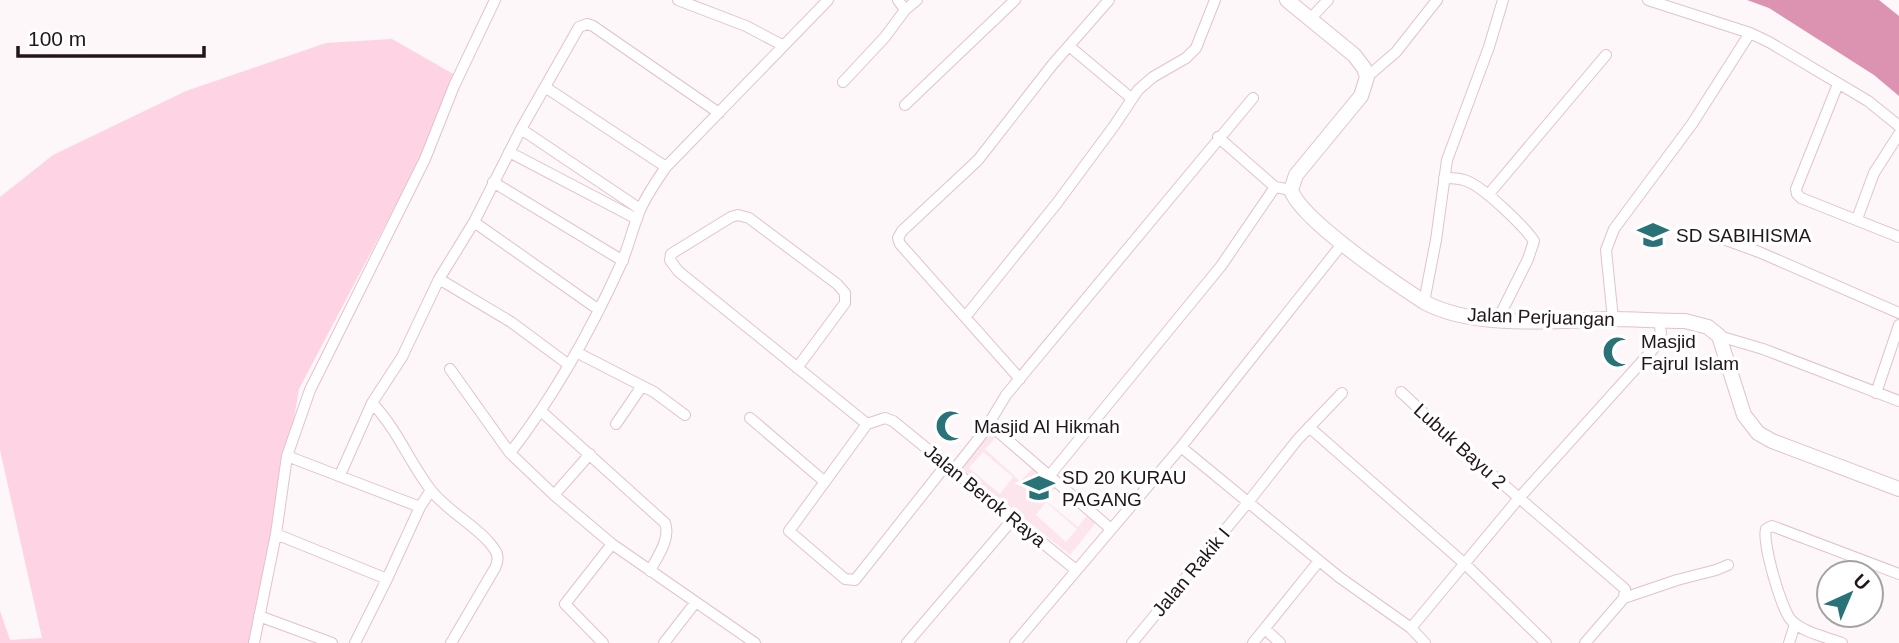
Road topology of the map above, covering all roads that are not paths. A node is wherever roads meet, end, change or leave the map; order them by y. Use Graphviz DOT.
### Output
graph roads {
  1 [pos="495,0"];
  2 [pos="678,0"];
  3 [pos="828,0"];
  4 [pos="898,0"];
  5 [pos="917,0"];
  6 [pos="1015,0"];
  7 [pos="1109,0"];
  8 [pos="1215,0"];
  9 [pos="1287,0"];
  10 [pos="1328,0"];
  11 [pos="1437,0"];
  12 [pos="1503,0"];
  13 [pos="1648,0"];
  14 [pos="905,10"];
  15 [pos="1311,19"];
  16 [pos="1750,33"];
  17 [pos="782,46"];
  18 [pos="1069,46"];
  19 [pos="1606,55"];
  20 [pos="1367,78"];
  21 [pos="843,82"];
  22 [pos="1838,84"];
  23 [pos="545,87"];
  24 [pos="1131,98"];
  25 [pos="1253,98"];
  26 [pos="905,105"];
  27 [pos="719,113"];
  28 [pos="1899,126"];
  29 [pos="521,129"];
  30 [pos="1899,134"];
  31 [pos="1218,137"];
  32 [pos="509,152"];
  33 [pos="666,167"];
  34 [pos="1444,178"];
  35 [pos="493,182"];
  36 [pos="1275,187"];
  37 [pos="1291,190"];
  38 [pos="1488,195"];
  39 [pos="639,214"];
  40 [pos="1857,219"];
  41 [pos="474,222"];
  42 [pos="1899,237"];
  43 [pos="1727,240"];
  44 [pos="1342,244"];
  45 [pos="623,261"];
  46 [pos="439,279"];
  47 [pos="1424,302"];
  48 [pos="599,310"];
  49 [pos="1899,313"];
  50 [pos="965,316"];
  51 [pos="1498,319"];
  52 [pos="1613,319"];
  53 [pos="1659,321"];
  54 [pos="1899,325"];
  55 [pos="1719,336"];
  56 [pos="576,352"];
  57 [pos="569,365"];
  58 [pos="797,368"];
  59 [pos="450,369"];
  60 [pos="1020,379"];
  61 [pos="642,386"];
  62 [pos="1401,392"];
  63 [pos="1342,393"];
  64 [pos="1876,393"];
  65 [pos="1899,401"];
  66 [pos="372,403"];
  67 [pos="542,412"];
  68 [pos="685,415"];
  69 [pos="750,418"];
  70 [pos="616,424"];
  71 [pos="867,424"];
  72 [pos="989,424"];
  73 [pos="1309,427"];
  74 [pos="1181,447"];
  75 [pos="510,453"];
  76 [pos="590,454"];
  77 [pos="287,456"];
  78 [pos="949,468"];
  79 [pos="341,475"];
  80 [pos="1050,475"];
  81 [pos="825,482"];
  82 [pos="1899,489"];
  83 [pos="431,490"];
  84 [pos="554,495"];
  85 [pos="1519,498"];
  86 [pos="1249,501"];
  87 [pos="420,507"];
  88 [pos="1013,519"];
  89 [pos="1111,529"];
  90 [pos="276,534"];
  91 [pos="612,544"];
  92 [pos="1319,561"];
  93 [pos="1465,564"];
  94 [pos="1728,565"];
  95 [pos="1076,570"];
  96 [pos="650,571"];
  97 [pos="1899,574"];
  98 [pos="387,579"];
  99 [pos="1624,598"];
  100 [pos="695,603"];
  101 [pos="259,616"];
  102 [pos="1795,624"];
  103 [pos="1411,628"];
  104 [pos="1265,629"];
  105 [pos="254,643"];
  106 [pos="332,643"];
  107 [pos="355,643"];
  108 [pos="451,643"];
  109 [pos="603,643"];
  110 [pos="664,643"];
  111 [pos="755,643"];
  112 [pos="907,643"];
  113 [pos="1015,643"];
  114 [pos="1132,643"];
  115 [pos="1253,643"];
  116 [pos="1280,643"];
  117 [pos="1425,643"];
  118 [pos="1546,643"];
  119 [pos="1584,643"];
  120 [pos="1789,643"];
  121 [pos="1842,643"];
  1 -- 77 [label="street"];
  2 -- 17 [label="street"];
  3 -- 17 [label="street"];
  4 -- 14 [label="street"];
  5 -- 14 [label="street"];
  6 -- 26 [label="street"];
  7 -- 18 [label="street"];
  8 -- 24 [label="street"];
  9 -- 15 [label="street"];
  10 -- 15 [label="street"];
  11 -- 20 [label="street"];
  12 -- 34 [label="street"];
  13 -- 16 [label="street"];
  14 -- 21 [label="street"];
  15 -- 20 [label="street"];
  16 -- 22 [label="street"];
  16 -- 52 [label="street"];
  17 -- 27 [label="street"];
  18 -- 24 [label="street"];
  18 -- 50 [label="street"];
  19 -- 38 [label="street"];
  20 -- 37 [label="street"];
  22 -- 28 [label="street"];
  22 -- 40 [label="street"];
  23 -- 27 [label="street"];
  23 -- 29 [label="street"];
  23 -- 33 [label="street"];
  24 -- 50 [label="street"];
  25 -- 31 [label="street"];
  27 -- 33 [label="street"];
  29 -- 32 [label="street"];
  29 -- 39 [label="street"];
  30 -- 40 [label="street"];
  31 -- 36 [label="street"];
  31 -- 60 [label="street"];
  32 -- 35 [label="street"];
  32 -- 39 [label="street"];
  33 -- 39 [label="street"];
  34 -- 38 [label="street"];
  34 -- 47 [label="street"];
  35 -- 41 [label="street"];
  35 -- 45 [label="street"];
  36 -- 37 [label="street"];
  36 -- 80 [label="street"];
  37 -- 44 [label="street, Jalan Perjuangan"];
  38 -- 51 [label="street"];
  39 -- 45 [label="street"];
  40 -- 42 [label="street"];
  41 -- 46 [label="street"];
  41 -- 48 [label="street"];
  43 -- 49 [label="street"];
  44 -- 47 [label="street, Jalan Perjuangan"];
  44 -- 74 [label="street"];
  45 -- 48 [label="street"];
  46 -- 57 [label="street"];
  46 -- 66 [label="street"];
  47 -- 51 [label="street, Jalan Perjuangan"];
  48 -- 56 [label="street"];
  50 -- 60 [label="street"];
  51 -- 52 [label="street, Jalan Perjuangan"];
  52 -- 53 [label="street, Jalan Perjuangan"];
  53 -- 55 [label="street, Jalan Perjuangan"];
  53 -- 85 [label="street"];
  54 -- 64 [label="street"];
  55 -- 64 [label="street"];
  55 -- 82 [label="street"];
  56 -- 57 [label="street"];
  56 -- 61 [label="street"];
  57 -- 67 [label="street"];
  58 -- 58 [label="street"];
  58 -- 71 [label="street"];
  59 -- 75 [label="street"];
  60 -- 72 [label="street"];
  61 -- 68 [label="street"];
  61 -- 70 [label="street"];
  62 -- 85 [label="street, Lubuk Bayu 2"];
  63 -- 73 [label="street"];
  64 -- 65 [label="street"];
  66 -- 79 [label="street"];
  66 -- 83 [label="street"];
  67 -- 75 [label="street"];
  67 -- 76 [label="street"];
  69 -- 81 [label="street"];
  71 -- 78 [label="street, Jalan Berok Raya"];
  71 -- 81 [label="street"];
  72 -- 78 [label="street"];
  72 -- 80 [label="street"];
  73 -- 86 [label="street, Jalan Rakik I"];
  73 -- 93 [label="street"];
  74 -- 86 [label="street"];
  74 -- 89 [label="street"];
  75 -- 84 [label="street"];
  76 -- 84 [label="street"];
  76 -- 96 [label="street"];
  77 -- 79 [label="street"];
  77 -- 90 [label="street"];
  78 -- 81 [label="street"];
  78 -- 88 [label="street, Jalan Berok Raya"];
  79 -- 87 [label="street"];
  80 -- 89 [label="street"];
  83 -- 87 [label="street"];
  83 -- 108 [label="street"];
  84 -- 91 [label="street"];
  85 -- 93 [label="street"];
  85 -- 99 [label="street, Lubuk Bayu 2"];
  86 -- 92 [label="street"];
  86 -- 114 [label="street, Jalan Rakik I"];
  87 -- 98 [label="street"];
  88 -- 95 [label="street, Jalan Berok Raya"];
  88 -- 112 [label="street"];
  89 -- 95 [label="street"];
  90 -- 98 [label="street"];
  90 -- 101 [label="street"];
  91 -- 96 [label="street"];
  91 -- 109 [label="street"];
  92 -- 103 [label="street"];
  92 -- 104 [label="street"];
  93 -- 103 [label="street"];
  93 -- 118 [label="street"];
  94 -- 99 [label="street"];
  95 -- 113 [label="street"];
  96 -- 100 [label="street"];
  97 -- 102 [label="street"];
  98 -- 107 [label="street"];
  99 -- 119 [label="street"];
  100 -- 110 [label="street"];
  100 -- 111 [label="street"];
  101 -- 105 [label="street"];
  101 -- 106 [label="street"];
  102 -- 120 [label="street"];
  102 -- 121 [label="street"];
  103 -- 117 [label="street"];
  104 -- 115 [label="street"];
  104 -- 116 [label="street"];
}
